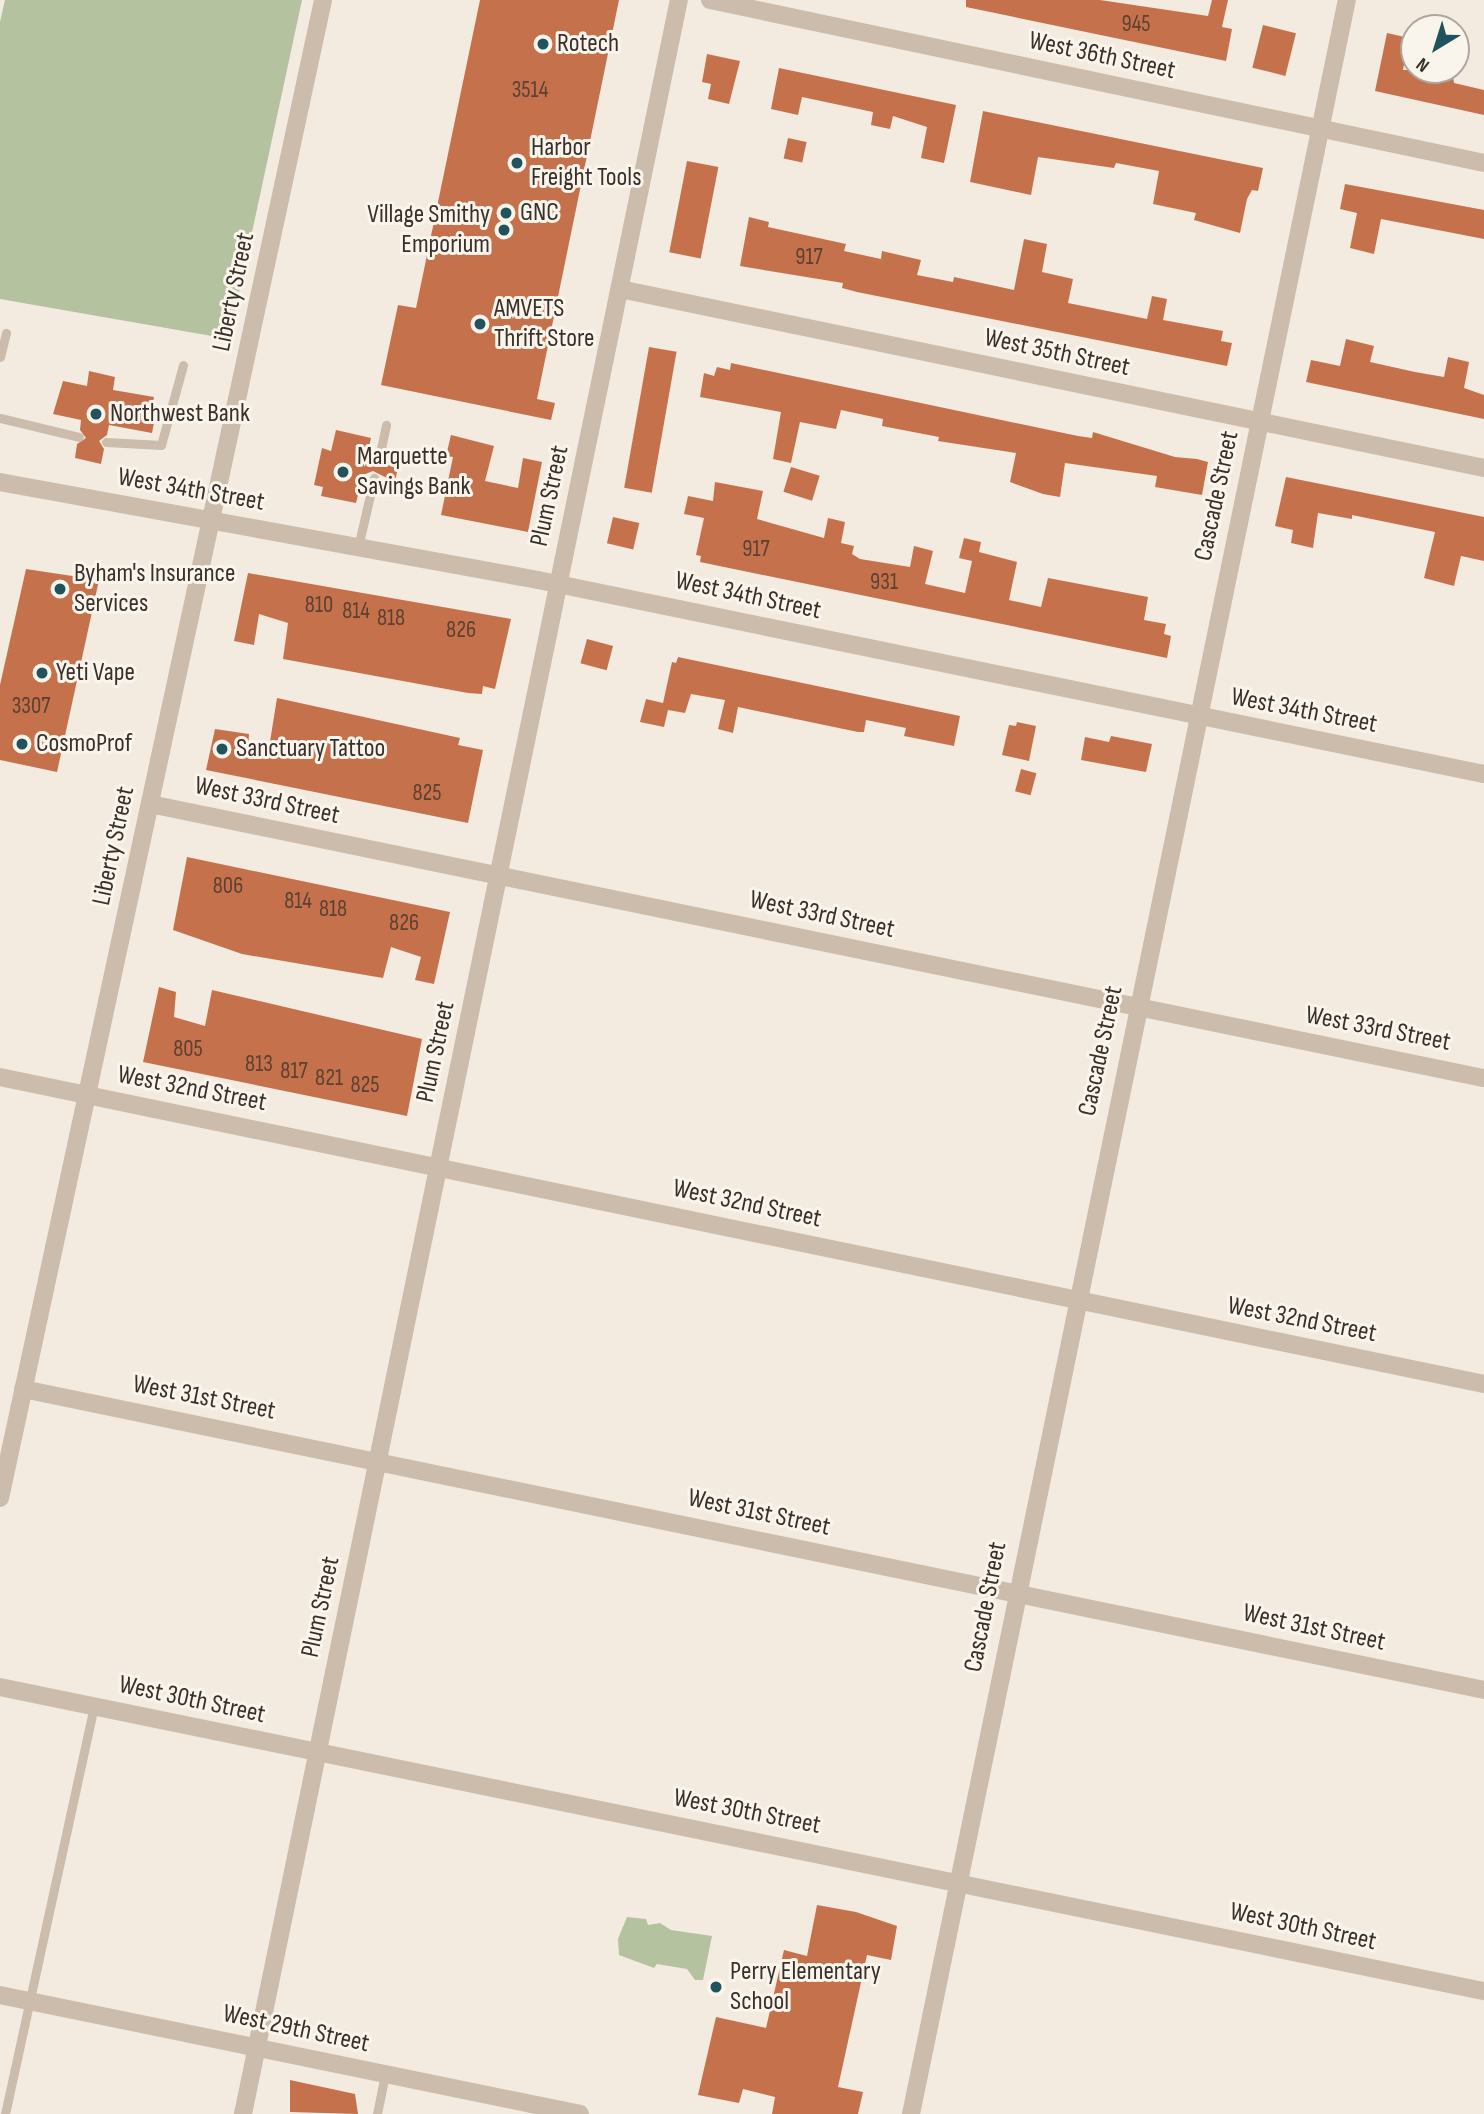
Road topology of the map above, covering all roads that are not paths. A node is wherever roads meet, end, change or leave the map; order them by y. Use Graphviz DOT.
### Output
graph roads {
  1 [pos="323,0"];
  2 [pos="679,0"];
  3 [pos="710,0"];
  4 [pos="1347,0"];
  5 [pos="1320,130"];
  6 [pos="1484,163"];
  7 [pos="620,289"];
  8 [pos="6,333"];
  9 [pos="0,357"];
  10 [pos="183,365"];
  11 [pos="0,418"];
  12 [pos="1260,422"];
  13 [pos="386,425"];
  14 [pos="79,437"];
  15 [pos="106,442"];
  16 [pos="379,458"];
  17 [pos="1484,468"];
  18 [pos="374,478"];
  19 [pos="0,482"];
  20 [pos="209,519"];
  21 [pos="358,547"];
  22 [pos="559,584"];
  23 [pos="1196,716"];
  24 [pos="1484,774"];
  25 [pos="150,804"];
  26 [pos="499,875"];
  27 [pos="1138,1007"];
  28 [pos="0,1077"];
  29 [pos="1484,1077"];
  30 [pos="86,1095"];
  31 [pos="439,1166"];
  32 [pos="1076,1301"];
  33 [pos="1484,1384"];
  34 [pos="23,1389"];
  35 [pos="378,1460"];
  36 [pos="0,1498"];
  37 [pos="1015,1593"];
  38 [pos="0,1686"];
  39 [pos="1484,1690"];
  40 [pos="94,1706"];
  41 [pos="318,1754"];
  42 [pos="958,1883"];
  43 [pos="1484,1991"];
  44 [pos="0,1995"];
  45 [pos="30,2001"];
  46 [pos="257,2048"];
  47 [pos="385,2074"];
  48 [pos="5,2114"];
  49 [pos="243,2114"];
  50 [pos="377,2114"];
  51 [pos="580,2114"];
  52 [pos="911,2114"];
  1 -- 20 [label="street, Liberty Street"];
  2 -- 7 [label="street, Plum Street"];
  3 -- 5 [label="street, West 36th Street"];
  4 -- 5 [label="street, Cascade Street"];
  5 -- 6 [label="street, West 36th Street"];
  5 -- 12 [label="street, Cascade Street"];
  7 -- 12 [label="street, West 35th Street"];
  7 -- 22 [label="street, Plum Street"];
  8 -- 9 [label="lane"];
  10 -- 15 [label="lane"];
  11 -- 14 [label="lane"];
  12 -- 17 [label="street, West 35th Street"];
  12 -- 23 [label="street, Cascade Street"];
  13 -- 16 [label="lane"];
  18 -- 21 [label="lane"];
  19 -- 20 [label="street, West 34th Street"];
  20 -- 21 [label="street, West 34th Street"];
  20 -- 25 [label="street, Liberty Street"];
  21 -- 22 [label="street, West 34th Street"];
  22 -- 23 [label="street, West 34th Street"];
  22 -- 26 [label="street, Plum Street"];
  23 -- 24 [label="street, West 34th Street"];
  23 -- 27 [label="street, Cascade Street"];
  25 -- 26 [label="street, West 33rd Street"];
  25 -- 30 [label="street, Liberty Street"];
  26 -- 27 [label="street, West 33rd Street"];
  26 -- 31 [label="street, Plum Street"];
  27 -- 29 [label="street, West 33rd Street"];
  27 -- 32 [label="street, Cascade Street"];
  28 -- 30 [label="street, West 32nd Street"];
  30 -- 31 [label="street, West 32nd Street"];
  30 -- 34 [label="street, Liberty Street"];
  31 -- 32 [label="street, West 32nd Street"];
  31 -- 35 [label="street, Plum Street"];
  32 -- 33 [label="street, West 32nd Street"];
  32 -- 37 [label="street, Cascade Street"];
  34 -- 35 [label="street, West 31st Street"];
  34 -- 36 [label="street, Liberty Street"];
  35 -- 37 [label="street, West 31st Street"];
  35 -- 41 [label="street, Plum Street"];
  37 -- 39 [label="street, West 31st Street"];
  37 -- 42 [label="street, Cascade Street"];
  38 -- 40 [label="street, West 30th Street"];
  40 -- 41 [label="street, West 30th Street"];
  40 -- 45 [label="lane"];
  41 -- 42 [label="street, West 30th Street"];
  41 -- 46 [label="street, Plum Street"];
  42 -- 43 [label="street, West 30th Street"];
  42 -- 52 [label="street, Cascade Street"];
  44 -- 45 [label="street, West 29th Street"];
  45 -- 46 [label="street, West 29th Street"];
  45 -- 48 [label="lane"];
  46 -- 47 [label="street, West 29th Street"];
  46 -- 49 [label="street, Plum Street"];
  47 -- 50 [label="lane"];
  47 -- 51 [label="street, West 29th Street"];
}
